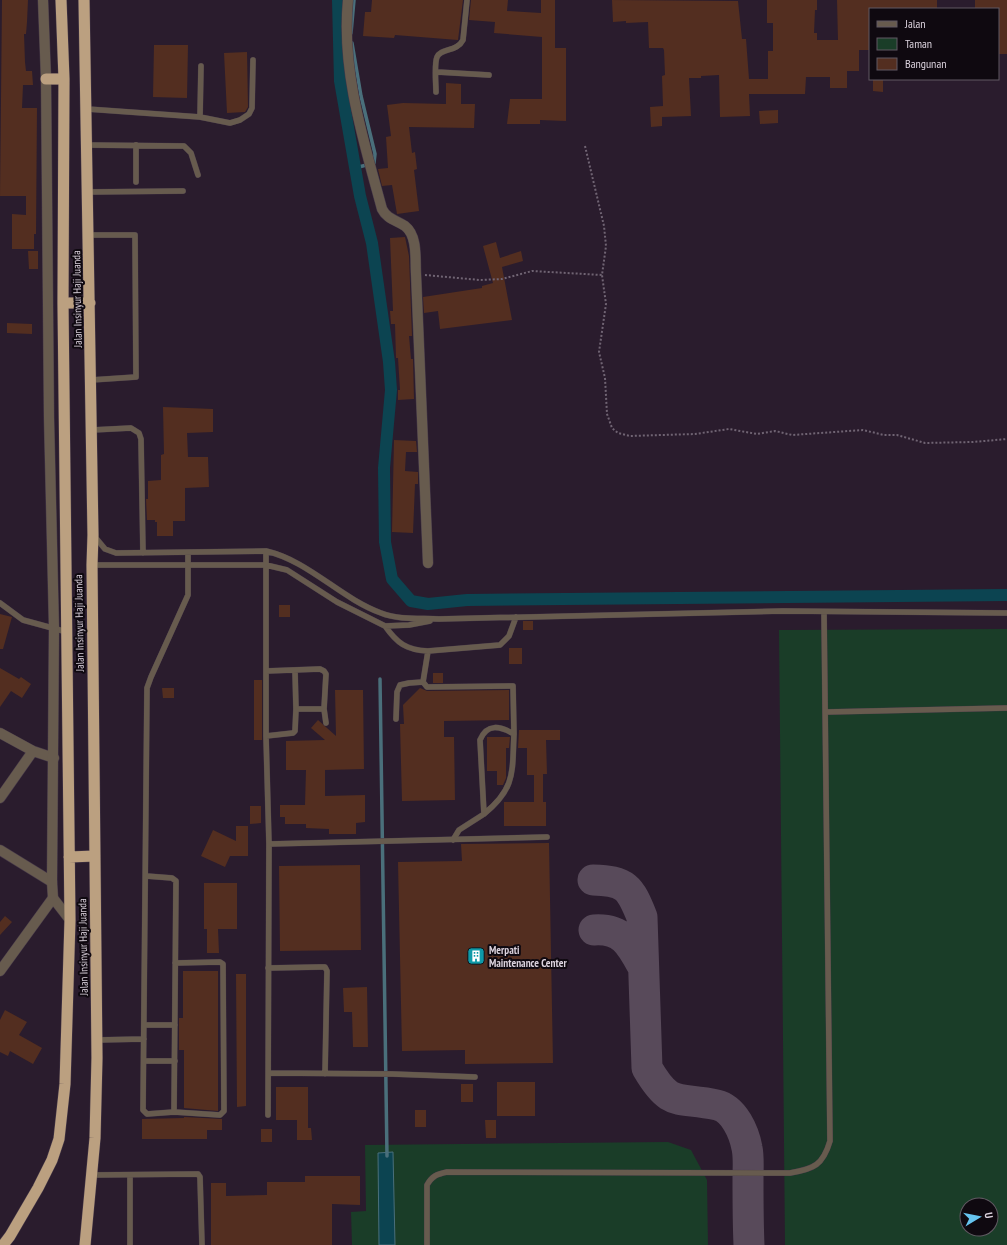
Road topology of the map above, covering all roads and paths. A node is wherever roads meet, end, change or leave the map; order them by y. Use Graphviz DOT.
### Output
graph roads {
  1 [pos="42,0"];
  2 [pos="61,0"];
  3 [pos="84,0"];
  4 [pos="348,0"];
  5 [pos="467,0"];
  6 [pos="253,60"];
  7 [pos="201,66"];
  8 [pos="437,72"];
  9 [pos="489,75"];
  10 [pos="46,79"];
  11 [pos="64,79"];
  12 [pos="436,92"];
  13 [pos="87,109"];
  14 [pos="200,117"];
  15 [pos="86,145"];
  16 [pos="136,145"];
  17 [pos="585,146"];
  18 [pos="198,175"];
  19 [pos="136,182"];
  20 [pos="183,191"];
  21 [pos="87,192"];
  22 [pos="88,235"];
  23 [pos="416,274"];
  24 [pos="602,275"];
  25 [pos="63,303"];
  26 [pos="90,303"];
  27 [pos="91,380"];
  28 [pos="92,430"];
  29 [pos="1007,439"];
  30 [pos="93,535"];
  31 [pos="266,551"];
  32 [pos="143,553"];
  33 [pos="188,553"];
  34 [pos="428,563"];
  35 [pos="92,564"];
  36 [pos="188,564"];
  37 [pos="266,565"];
  38 [pos="0,603"];
  39 [pos="824,612"];
  40 [pos="1007,613"];
  41 [pos="516,617"];
  42 [pos="438,620"];
  43 [pos="385,626"];
  44 [pos="54,628"];
  45 [pos="67,632"];
  46 [pos="428,651"];
  47 [pos="266,671"];
  48 [pos="295,671"];
  49 [pos="423,682"];
  50 [pos="1007,708"];
  51 [pos="296,709"];
  52 [pos="324,709"];
  53 [pos="826,712"];
  54 [pos="396,719"];
  55 [pos="326,723"];
  56 [pos="0,733"];
  57 [pos="514,734"];
  58 [pos="266,736"];
  59 [pos="33,751"];
  60 [pos="54,758"];
  61 [pos="0,798"];
  62 [pos="484,814"];
  63 [pos="547,837"];
  64 [pos="453,840"];
  65 [pos="269,844"];
  66 [pos="0,850"];
  67 [pos="95,856"];
  68 [pos="69,857"];
  69 [pos="146,876"];
  70 [pos="52,882"];
  71 [pos="54,898"];
  72 [pos="70,920"];
  73 [pos="175,963"];
  74 [pos="268,968"];
  75 [pos="0,971"];
  76 [pos="144,1025"];
  77 [pos="175,1025"];
  78 [pos="144,1039"];
  79 [pos="96,1040"];
  80 [pos="175,1060"];
  81 [pos="144,1061"];
  82 [pos="269,1073"];
  83 [pos="325,1074"];
  84 [pos="475,1077"];
  85 [pos="174,1112"];
  86 [pos="268,1115"];
  87 [pos="91,1175"];
  88 [pos="130,1175"];
  89 [pos="5,1237"];
  90 [pos="3,1245"];
  91 [pos="85,1245"];
  92 [pos="130,1245"];
  93 [pos="202,1245"];
  94 [pos="427,1245"];
  1 -- 10 [label="street, Jalan Insinyur Haji Juanda"];
  2 -- 11 [label="highway, Jalan Insinyur Haji Juanda"];
  3 -- 13 [label="highway, Jalan Insinyur Haji Juanda"];
  4 -- 23 [label="street"];
  5 -- 8 [label="lane"];
  6 -- 14 [label="lane"];
  7 -- 14 [label="lane"];
  8 -- 9 [label="lane"];
  8 -- 12 [label="lane"];
  10 -- 11 [label="highway"];
  10 -- 44 [label="street, Jalan Insinyur Haji Juanda"];
  11 -- 25 [label="highway, Jalan Insinyur Haji Juanda"];
  13 -- 14 [label="lane"];
  13 -- 15 [label="highway, Jalan Insinyur Haji Juanda"];
  15 -- 16 [label="lane"];
  15 -- 21 [label="highway, Jalan Insinyur Haji Juanda"];
  16 -- 18 [label="lane"];
  16 -- 19 [label="lane"];
  17 -- 24 [label="path"];
  20 -- 21 [label="lane"];
  21 -- 22 [label="highway, Jalan Insinyur Haji Juanda"];
  22 -- 26 [label="highway, Jalan Insinyur Haji Juanda"];
  22 -- 27 [label="lane"];
  23 -- 24 [label="path"];
  23 -- 34 [label="street"];
  24 -- 29 [label="path"];
  25 -- 26 [label="highway"];
  25 -- 45 [label="highway, Jalan Insinyur Haji Juanda"];
  26 -- 27 [label="highway, Jalan Insinyur Haji Juanda"];
  27 -- 28 [label="highway, Jalan Insinyur Haji Juanda"];
  28 -- 30 [label="highway, Jalan Insinyur Haji Juanda"];
  28 -- 32 [label="lane"];
  30 -- 32 [label="lane"];
  30 -- 35 [label="highway, Jalan Insinyur Haji Juanda"];
  31 -- 33 [label="lane"];
  31 -- 37 [label="lane"];
  31 -- 42 [label="lane"];
  32 -- 33 [label="lane"];
  33 -- 36 [label="lane"];
  35 -- 36 [label="lane"];
  35 -- 67 [label="highway, Jalan Insinyur Haji Juanda"];
  36 -- 37 [label="lane"];
  36 -- 69 [label="lane"];
  37 -- 43 [label="lane"];
  37 -- 47 [label="lane"];
  38 -- 44 [label="lane"];
  39 -- 40 [label="lane"];
  39 -- 41 [label="lane"];
  39 -- 53 [label="lane"];
  41 -- 42 [label="lane"];
  41 -- 46 [label="lane"];
  42 -- 43 [label="lane"];
  43 -- 46 [label="lane"];
  44 -- 45 [label="lane"];
  44 -- 60 [label="street, Jalan Insinyur Haji Juanda"];
  45 -- 68 [label="highway, Jalan Insinyur Haji Juanda"];
  46 -- 49 [label="lane"];
  47 -- 48 [label="lane"];
  47 -- 58 [label="lane"];
  48 -- 51 [label="lane"];
  48 -- 52 [label="lane"];
  49 -- 54 [label="lane"];
  49 -- 57 [label="lane"];
  50 -- 53 [label="lane"];
  51 -- 52 [label="lane"];
  51 -- 58 [label="lane"];
  52 -- 55 [label="lane"];
  53 -- 94 [label="lane"];
  56 -- 59 [label="street"];
  57 -- 62 [label="lane"];
  57 -- 62 [label="lane"];
  58 -- 65 [label="lane"];
  59 -- 60 [label="street"];
  59 -- 61 [label="street"];
  60 -- 70 [label="street, Jalan Insinyur Haji Juanda"];
  62 -- 64 [label="lane"];
  63 -- 64 [label="lane"];
  64 -- 65 [label="lane"];
  65 -- 74 [label="lane"];
  66 -- 70 [label="street"];
  67 -- 68 [label="highway"];
  67 -- 79 [label="highway, Jalan Insinyur Haji Juanda"];
  68 -- 72 [label="highway, Jalan Insinyur Haji Juanda"];
  69 -- 73 [label="lane"];
  69 -- 76 [label="lane"];
  70 -- 71 [label="street, Jalan Insinyur Haji Juanda"];
  71 -- 72 [label="street, Jalan Insinyur Haji Juanda"];
  71 -- 75 [label="street"];
  72 -- 89 [label="highway, Jalan Insinyur Haji Juanda"];
  73 -- 77 [label="lane"];
  73 -- 85 [label="lane"];
  74 -- 82 [label="lane"];
  74 -- 83 [label="lane"];
  76 -- 77 [label="lane"];
  76 -- 78 [label="lane"];
  77 -- 80 [label="lane"];
  78 -- 79 [label="lane"];
  78 -- 81 [label="lane"];
  79 -- 87 [label="highway, Jalan Insinyur Haji Juanda"];
  80 -- 81 [label="lane"];
  80 -- 85 [label="lane"];
  81 -- 85 [label="lane"];
  82 -- 83 [label="lane"];
  82 -- 86 [label="lane"];
  83 -- 84 [label="lane"];
  87 -- 88 [label="lane"];
  87 -- 91 [label="highway, Jalan Insinyur Haji Juanda"];
  88 -- 92 [label="lane"];
  88 -- 93 [label="lane"];
  89 -- 90 [label="highway, Jalan Insinyur Haji Juanda"];
}
